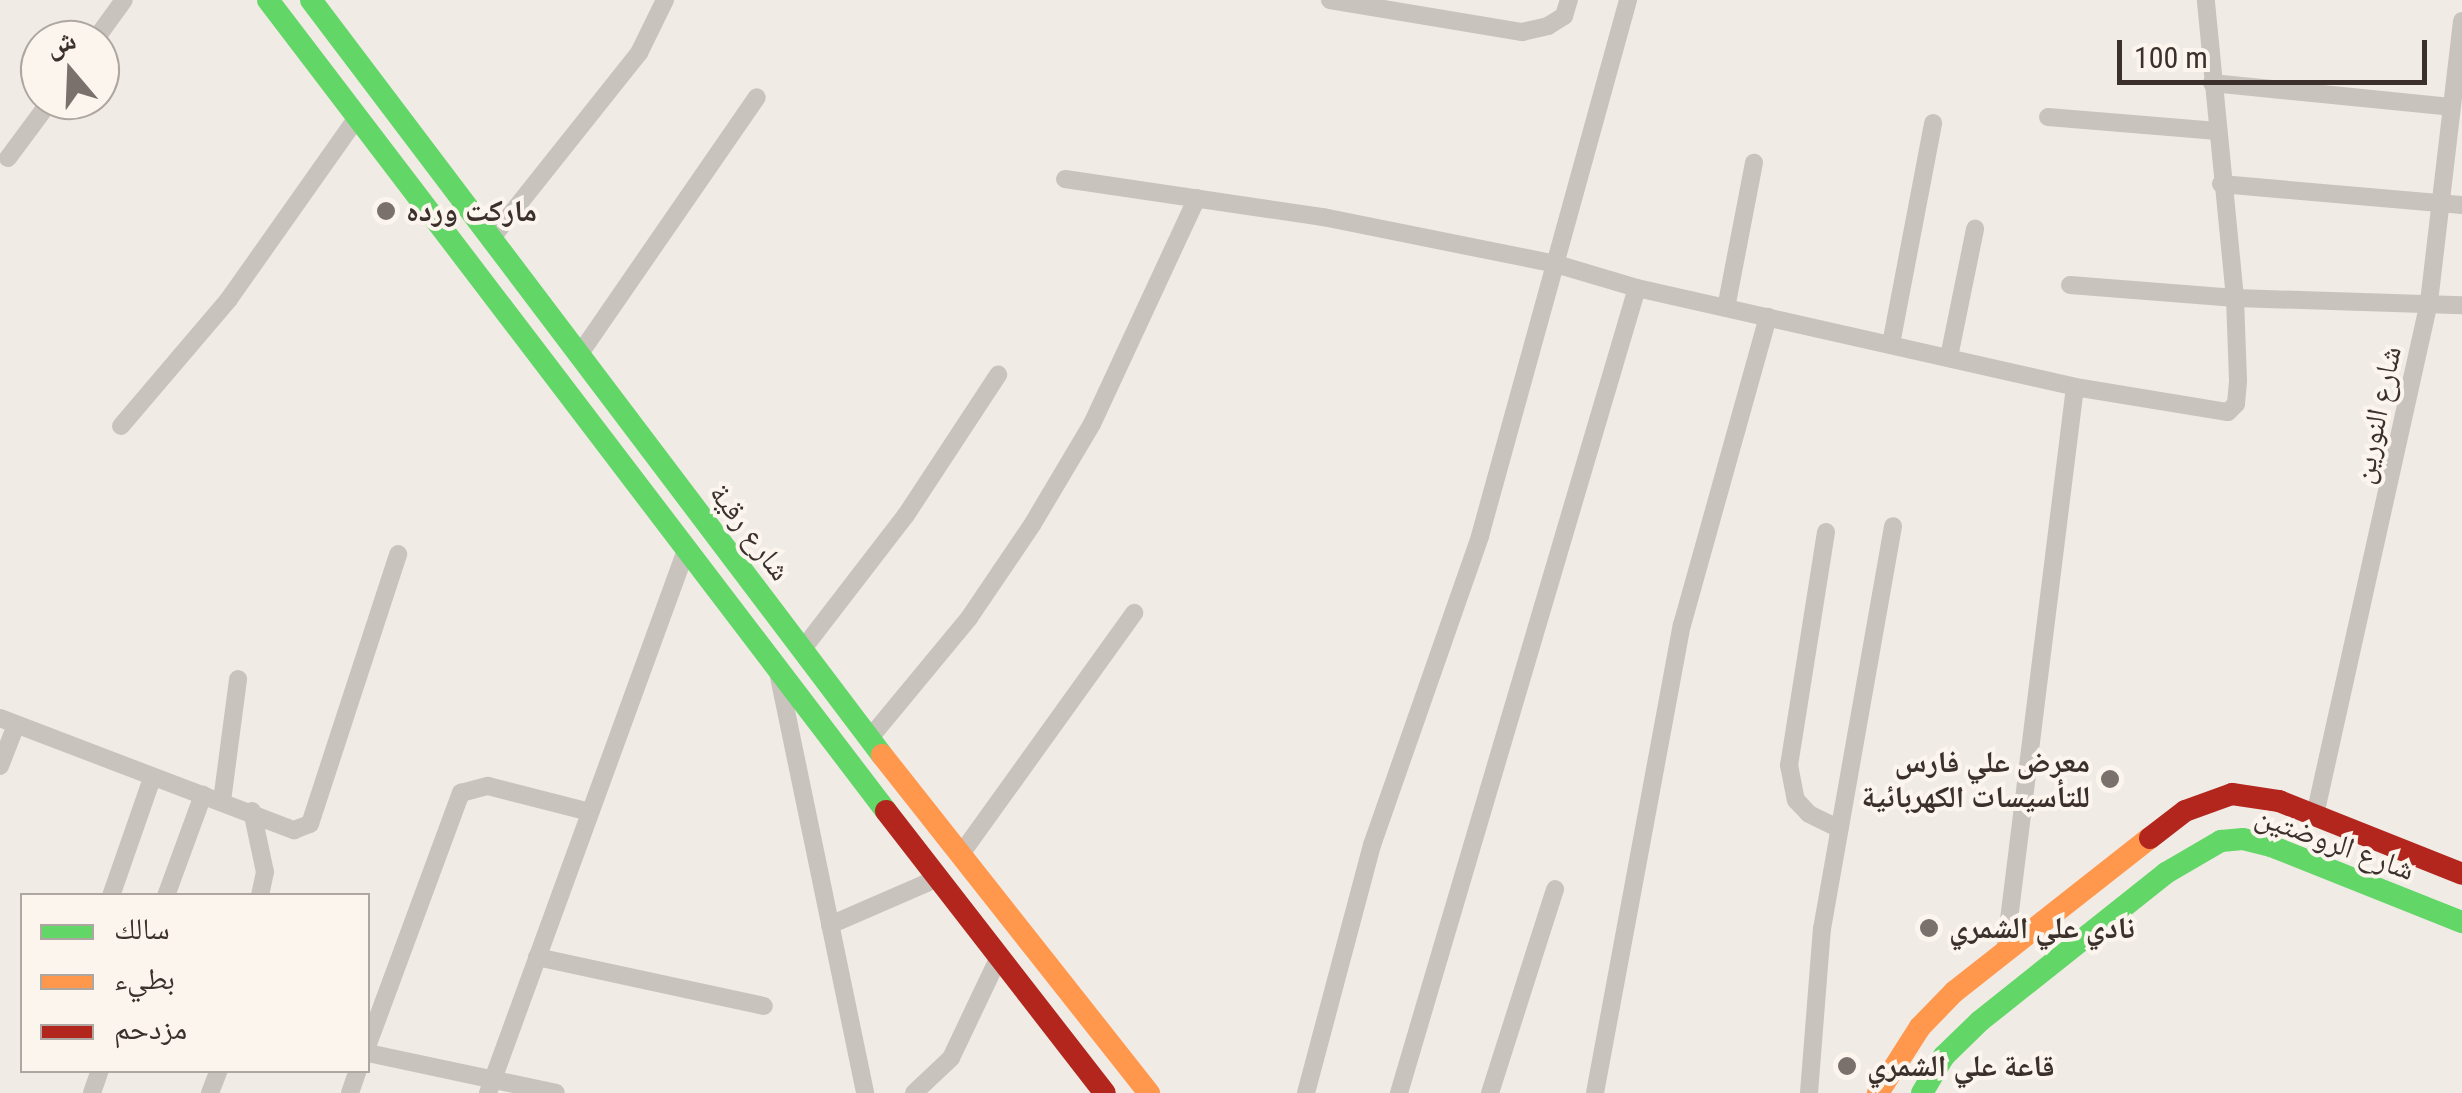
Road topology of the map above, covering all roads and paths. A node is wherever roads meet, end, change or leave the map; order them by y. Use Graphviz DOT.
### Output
graph roads {
  1 [pos="268,0"];
  2 [pos="311,0"];
  3 [pos="665,0"];
  4 [pos="1330,0"];
  5 [pos="1569,0"];
  6 [pos="1628,0"];
  7 [pos="2206,0"];
  8 [pos="2462,29"];
  9 [pos="2212,83"];
  10 [pos="758,97"];
  11 [pos="2048,117"];
  12 [pos="2454,117"];
  13 [pos="356,119"];
  14 [pos="36,120"];
  15 [pos="1933,123"];
  16 [pos="2216,131"];
  17 [pos="8,158"];
  18 [pos="1754,163"];
  19 [pos="1065,179"];
  20 [pos="2222,184"];
  21 [pos="1197,198"];
  22 [pos="2440,204"];
  23 [pos="2462,205"];
  24 [pos="1975,229"];
  25 [pos="491,239"];
  26 [pos="1556,264"];
  27 [pos="2070,285"];
  28 [pos="1637,288"];
  29 [pos="2235,298"];
  30 [pos="2429,302"];
  31 [pos="2462,304"];
  32 [pos="1726,308"];
  33 [pos="1768,316"];
  34 [pos="1891,344"];
  35 [pos="579,355"];
  36 [pos="1949,358"];
  37 [pos="998,375"];
  38 [pos="2075,387"];
  39 [pos="121,426"];
  40 [pos="1893,526"];
  41 [pos="1826,532"];
  42 [pos="685,553"];
  43 [pos="398,554"];
  44 [pos="1134,613"];
  45 [pos="802,650"];
  46 [pos="778,672"];
  47 [pos="238,680"];
  48 [pos="8,721"];
  49 [pos="869,739"];
  50 [pos="0,766"];
  51 [pos="152,778"];
  52 [pos="212,798"];
  53 [pos="252,811"];
  54 [pos="590,812"];
  55 [pos="2315,815"];
  56 [pos="1840,829"];
  57 [pos="961,854"];
  58 [pos="2462,874"];
  59 [pos="938,878"];
  60 [pos="1554,890"];
  61 [pos="112,893"];
  62 [pos="167,893"];
  63 [pos="261,893"];
  64 [pos="2462,922"];
  65 [pos="830,925"];
  66 [pos="1026,934"];
  67 [pos="2005,952"];
  68 [pos="538,956"];
  69 [pos="999,956"];
  70 [pos="1081,1005"];
  71 [pos="764,1006"];
  72 [pos="1052,1028"];
  73 [pos="370,1039"];
  74 [pos="370,1053"];
  75 [pos="490,1088"];
  76 [pos="556,1093"];
  77 [pos="865,1093"];
  78 [pos="914,1093"];
  79 [pos="1105,1093"];
  80 [pos="1149,1093"];
  81 [pos="1306,1093"];
  82 [pos="1399,1093"];
  83 [pos="1490,1093"];
  84 [pos="1596,1093"];
  85 [pos="1809,1093"];
  86 [pos="1878,1093"];
  87 [pos="1922,1093"];
  1 -- 13 [label="street, شارع رقية"];
  2 -- 25 [label="street, شارع رقية"];
  3 -- 25 [label="street"];
  4 -- 5 [label="street"];
  6 -- 26 [label="street"];
  7 -- 9 [label="street"];
  8 -- 12 [label="street, شارع النورين"];
  9 -- 12 [label="street"];
  9 -- 16 [label="street"];
  10 -- 35 [label="street"];
  11 -- 16 [label="street"];
  12 -- 22 [label="street, شارع النورين"];
  13 -- 39 [label="street"];
  13 -- 42 [label="street, شارع رقية"];
  14 -- 17 [label="street"];
  15 -- 34 [label="street"];
  16 -- 20 [label="street"];
  18 -- 32 [label="street"];
  19 -- 21 [label="street"];
  20 -- 22 [label="street"];
  20 -- 29 [label="street"];
  21 -- 26 [label="street"];
  21 -- 49 [label="street"];
  22 -- 23 [label="street"];
  22 -- 30 [label="street, شارع النورين"];
  24 -- 36 [label="street"];
  25 -- 35 [label="street, شارع رقية"];
  26 -- 28 [label="street"];
  26 -- 81 [label="street"];
  27 -- 29 [label="street"];
  28 -- 32 [label="street"];
  28 -- 82 [label="street"];
  29 -- 30 [label="street"];
  29 -- 38 [label="street"];
  30 -- 31 [label="street"];
  30 -- 55 [label="street, شارع النورين"];
  32 -- 33 [label="street"];
  33 -- 34 [label="street"];
  33 -- 84 [label="street"];
  34 -- 36 [label="street"];
  35 -- 45 [label="street, شارع رقية"];
  36 -- 38 [label="street"];
  37 -- 45 [label="street"];
  38 -- 67 [label="street"];
  40 -- 56 [label="street"];
  41 -- 56 [label="street"];
  42 -- 46 [label="street, شارع رقية"];
  42 -- 54 [label="street"];
  43 -- 53 [label="street"];
  44 -- 57 [label="street"];
  45 -- 49 [label="street, شارع رقية"];
  46 -- 59 [label="street, شارع رقية"];
  46 -- 65 [label="street"];
  47 -- 52 [label="street"];
  48 -- 50 [label="street"];
  48 -- 51 [label="street"];
  49 -- 57 [label="street, شارع رقية"];
  51 -- 52 [label="street"];
  51 -- 61 [label="street"];
  52 -- 53 [label="street"];
  52 -- 62 [label="street"];
  53 -- 63 [label="street"];
  54 -- 68 [label="street"];
  54 -- 73 [label="street"];
  55 -- 58 [label="street, شارع الروضتين"];
  55 -- 67 [label="street, شارع الروضتين"];
  56 -- 85 [label="street"];
  57 -- 66 [label="street, شارع رقية"];
  59 -- 65 [label="street"];
  59 -- 69 [label="street, شارع رقية"];
  60 -- 83 [label="street"];
  64 -- 87 [label="street, شارع الروضتين"];
  65 -- 77 [label="street"];
  66 -- 69 [label="street"];
  66 -- 70 [label="street, شارع رقية"];
  67 -- 86 [label="street, شارع الروضتين"];
  68 -- 71 [label="street"];
  68 -- 75 [label="street"];
  69 -- 72 [label="street, شارع رقية"];
  69 -- 78 [label="street"];
  70 -- 72 [label="street"];
  70 -- 80 [label="street, شارع رقية"];
  72 -- 79 [label="street, شارع رقية"];
  74 -- 75 [label="street"];
  75 -- 76 [label="street"];
}
